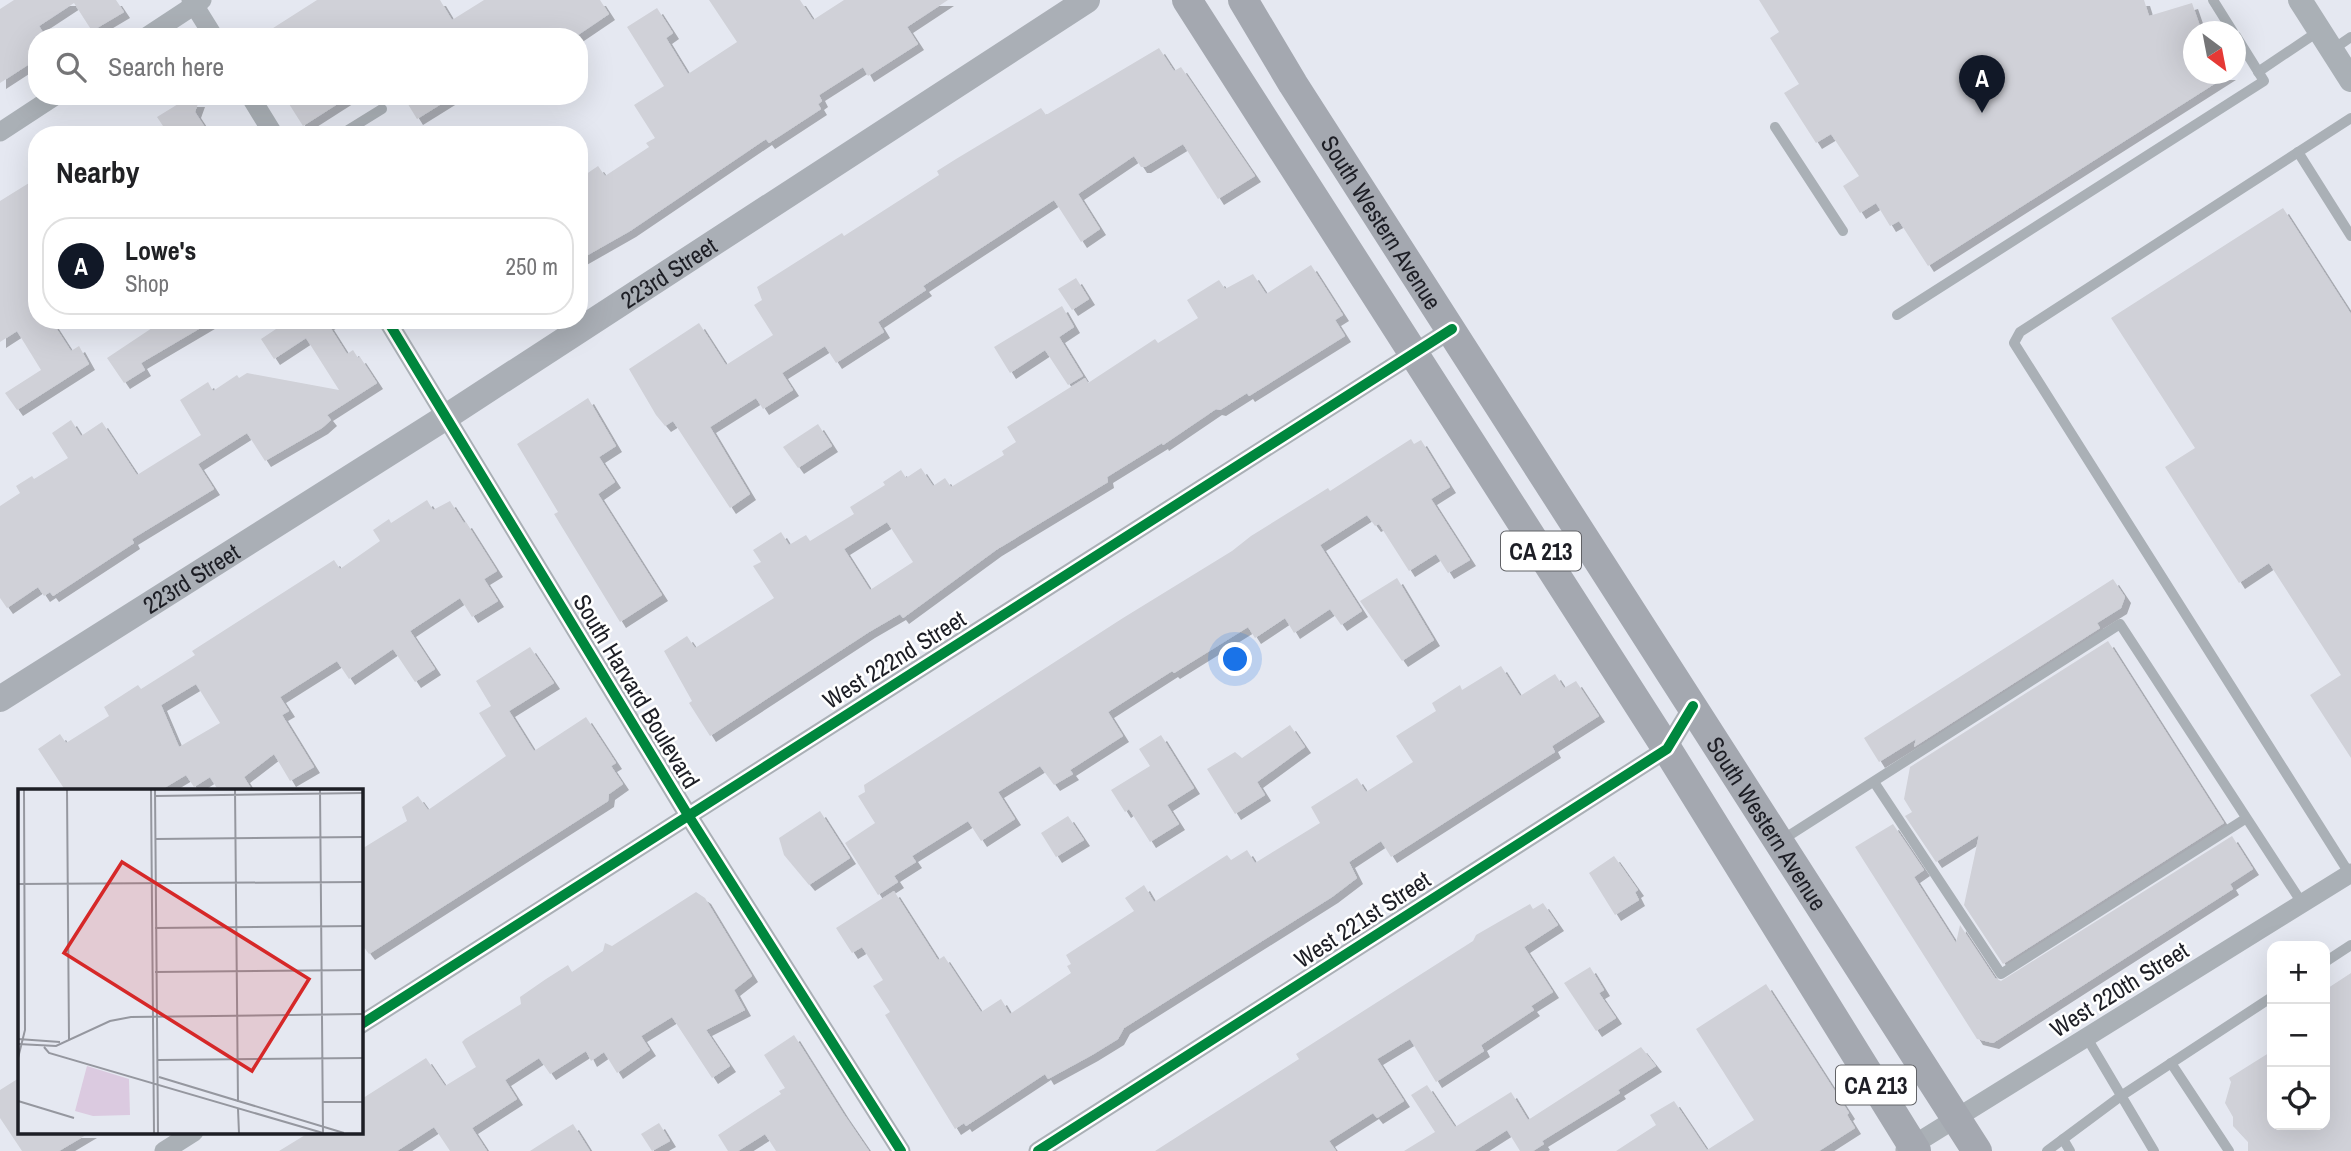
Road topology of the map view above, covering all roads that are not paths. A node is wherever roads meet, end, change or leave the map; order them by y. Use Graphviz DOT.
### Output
graph roads {
  1 [pos="1087,0"];
  2 [pos="1187,0"];
  3 [pos="1243,0"];
  4 [pos="2213,0"];
  5 [pos="2300,0"];
  6 [pos="196,2"];
  7 [pos="2226,21"];
  8 [pos="159,28"];
  9 [pos="209,28"];
  10 [pos="2334,40"];
  11 [pos="2246,53"];
  12 [pos="2258,72"];
  13 [pos="2351,80"];
  14 [pos="41,105"];
  15 [pos="256,105"];
  16 [pos="382,109"];
  17 [pos="2351,118"];
  18 [pos="268,126"];
  19 [pos="355,126"];
  20 [pos="1775,127"];
  21 [pos="0,132"];
  22 [pos="2298,152"];
  23 [pos="1843,231"];
  24 [pos="2351,236"];
  25 [pos="1897,315"];
  26 [pos="588,325"];
  27 [pos="392,329"];
  28 [pos="581,329"];
  29 [pos="1452,330"];
  30 [pos="1414,353"];
  31 [pos="446,417"];
  32 [pos="0,699"];
  33 [pos="1693,706"];
  34 [pos="1667,749"];
  35 [pos="1874,782"];
  36 [pos="688,815"];
  37 [pos="2245,819"];
  38 [pos="1779,842"];
  39 [pos="2351,874"];
  40 [pos="2302,904"];
  41 [pos="2351,945"];
  42 [pos="2330,959"];
  43 [pos="2267,999"];
  44 [pos="362,1024"];
  45 [pos="2087,1038"];
  46 [pos="2171,1063"];
  47 [pos="2121,1096"];
  48 [pos="1957,1119"];
  49 [pos="191,1134"];
  50 [pos="2063,1139"];
  51 [pos="1911,1149"];
  52 [pos="164,1151"];
  53 [pos="901,1151"];
  54 [pos="1038,1151"];
  55 [pos="1977,1151"];
  56 [pos="2047,1151"];
  57 [pos="2070,1151"];
  58 [pos="2154,1151"];
  59 [pos="2229,1151"];
  1 -- 26 [label="main road, 223rd Street"];
  2 -- 30 [label="main road, South Western Avenue / CA 213"];
  3 -- 29 [label="main road, South Western Avenue / CA 213"];
  4 -- 7 [label="lane"];
  5 -- 10 [label="street"];
  6 -- 8 [label="street"];
  6 -- 9 [label="street"];
  10 -- 12 [label="lane"];
  10 -- 13 [label="street"];
  11 -- 12 [label="lane"];
  12 -- 25 [label="lane"];
  14 -- 21 [label="street"];
  15 -- 18 [label="street"];
  16 -- 19 [label="lane"];
  17 -- 22 [label="lane"];
  20 -- 23 [label="lane"];
  22 -- 24 [label="lane"];
  22 -- 39 [label="lane"];
  27 -- 31 [label="street, South Harvard Boulevard"];
  28 -- 31 [label="main road, 223rd Street"];
  29 -- 30 [label="street, West 222nd Street"];
  29 -- 33 [label="main road, South Western Avenue / CA 213"];
  30 -- 34 [label="main road, South Western Avenue / CA 213"];
  30 -- 36 [label="street, West 222nd Street"];
  31 -- 32 [label="main road, 223rd Street"];
  31 -- 36 [label="street, South Harvard Boulevard"];
  33 -- 34 [label="street, West 221st Street"];
  33 -- 38 [label="main road, South Western Avenue / CA 213"];
  34 -- 51 [label="main road, South Western Avenue / CA 213"];
  34 -- 54 [label="street, West 221st Street"];
  35 -- 37 [label="lane"];
  35 -- 37 [label="lane"];
  35 -- 38 [label="lane"];
  36 -- 44 [label="street, West 222nd Street"];
  36 -- 53 [label="street, South Harvard Boulevard"];
  37 -- 40 [label="lane"];
  38 -- 48 [label="main road, South Western Avenue / CA 213"];
  39 -- 40 [label="street, West 220th Street"];
  40 -- 45 [label="street, West 220th Street"];
  41 -- 42 [label="lane"];
  43 -- 46 [label="lane"];
  45 -- 47 [label="lane"];
  45 -- 48 [label="street, West 220th Street"];
  46 -- 47 [label="lane"];
  46 -- 59 [label="lane"];
  47 -- 50 [label="lane"];
  47 -- 58 [label="lane"];
  48 -- 51 [label="street, West 220th Street"];
  48 -- 55 [label="main road, South Western Avenue / CA 213"];
  49 -- 52 [label="street"];
  50 -- 56 [label="lane"];
  50 -- 57 [label="lane"];
}
